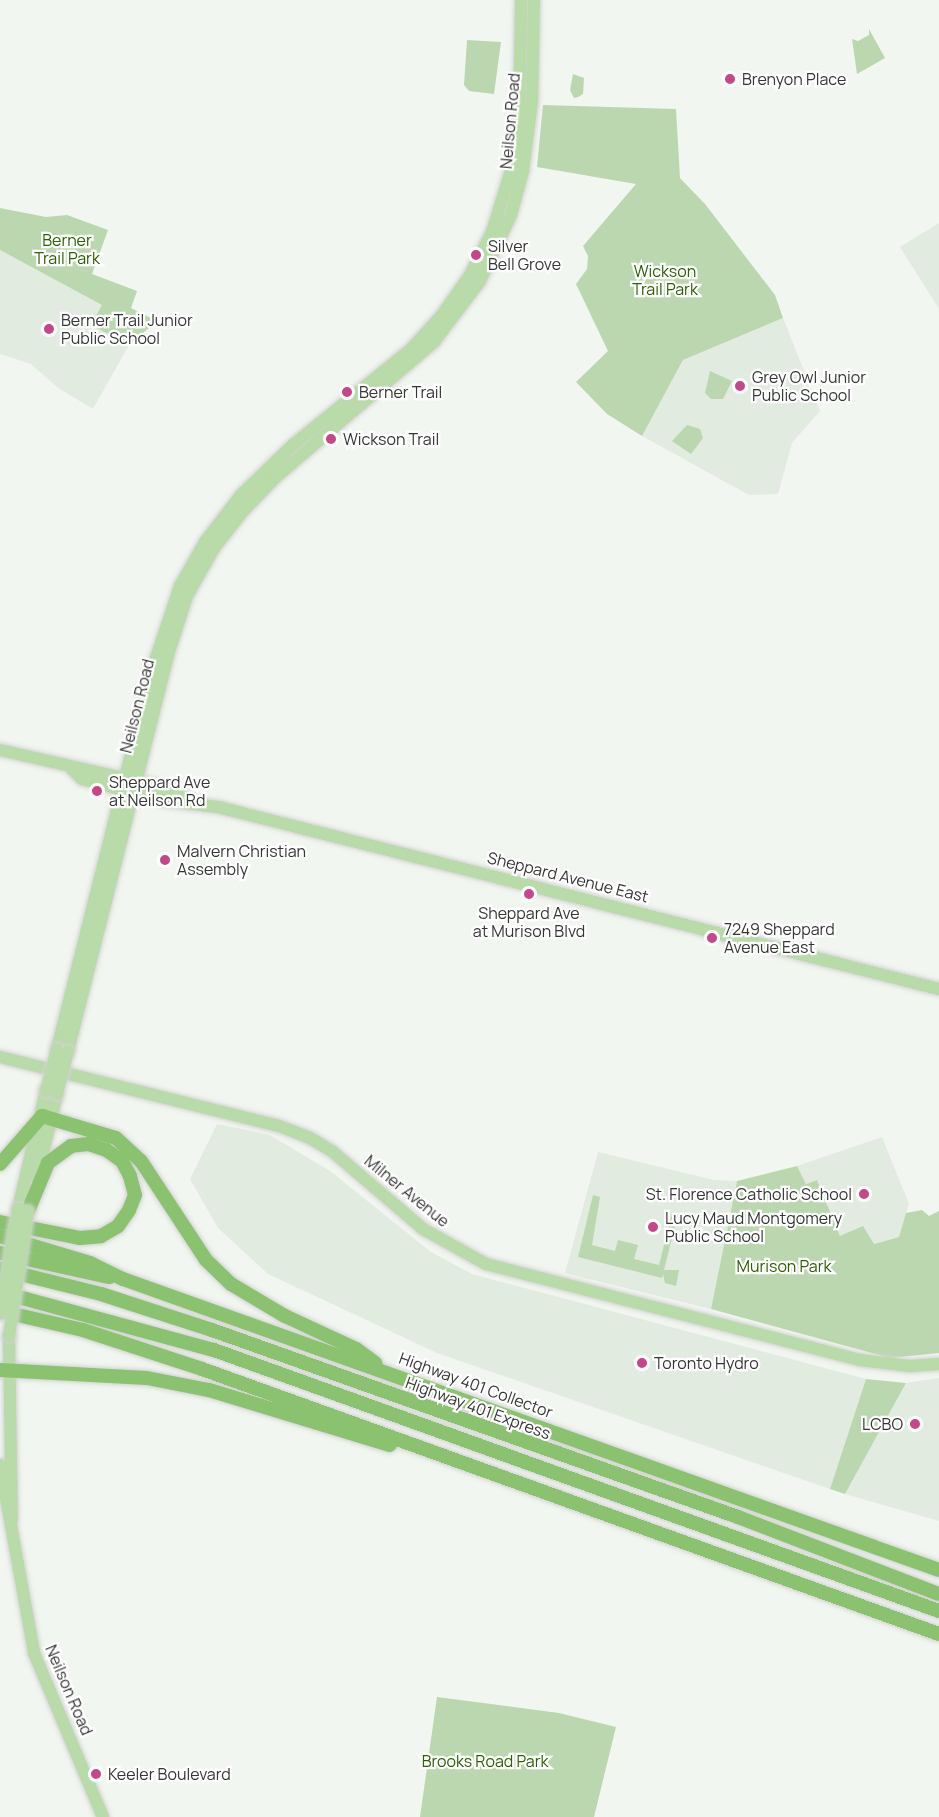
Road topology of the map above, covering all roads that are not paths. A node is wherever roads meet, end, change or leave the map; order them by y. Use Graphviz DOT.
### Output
graph roads {
  1 [pos="521,0"];
  2 [pos="534,0"];
  3 [pos="527,26"];
  4 [pos="0,750"];
  5 [pos="128,784"];
  6 [pos="939,988"];
  7 [pos="0,1057"];
  8 [pos="47,1117"];
  9 [pos="0,1164"];
  10 [pos="23,1210"];
  11 [pos="0,1222"];
  12 [pos="0,1236"];
  13 [pos="0,1253"];
  14 [pos="0,1269"];
  15 [pos="123,1279"];
  16 [pos="0,1292"];
  17 [pos="0,1312"];
  18 [pos="939,1364"];
  19 [pos="3,1370"];
  20 [pos="384,1370"];
  21 [pos="0,1465"];
  22 [pos="498,1475"];
  23 [pos="12,1536"];
  24 [pos="846,1537"];
  25 [pos="939,1563"];
  26 [pos="939,1570"];
  27 [pos="939,1594"];
  28 [pos="939,1611"];
  29 [pos="939,1634"];
  30 [pos="103,1817"];
  1 -- 3 [label="main road, Neilson Road"];
  2 -- 3 [label="main road, Neilson Road"];
  3 -- 5 [label="main road, Neilson Road"];
  4 -- 5 [label="main road, Sheppard Avenue East"];
  5 -- 6 [label="main road, Sheppard Avenue East"];
  5 -- 8 [label="main road, Neilson Road, bridge"];
  7 -- 18 [label="main road, Milner Avenue"];
  8 -- 9 [label="highway"];
  8 -- 10 [label="main road, Neilson Road"];
  8 -- 20 [label="highway"];
  10 -- 11 [label="highway"];
  10 -- 17 [label="main road, Neilson Road, bridge"];
  10 -- 19 [label="main road, Neilson Road, bridge"];
  12 -- 15 [label="highway, Highway 401 Collector"];
  13 -- 15 [label="highway"];
  14 -- 27 [label="highway, Highway 401 Express"];
  15 -- 20 [label="highway, Highway 401 Collector"];
  16 -- 28 [label="highway, Highway 401 Express"];
  17 -- 22 [label="highway"];
  19 -- 22 [label="highway"];
  19 -- 23 [label="main road, Neilson Road"];
  20 -- 24 [label="highway, Highway 401 Collector"];
  21 -- 23 [label="main road, Neilson Road"];
  22 -- 29 [label="highway"];
  23 -- 30 [label="main road, Neilson Road"];
  24 -- 25 [label="highway"];
  24 -- 26 [label="highway, Highway 401 Collector"];
}
